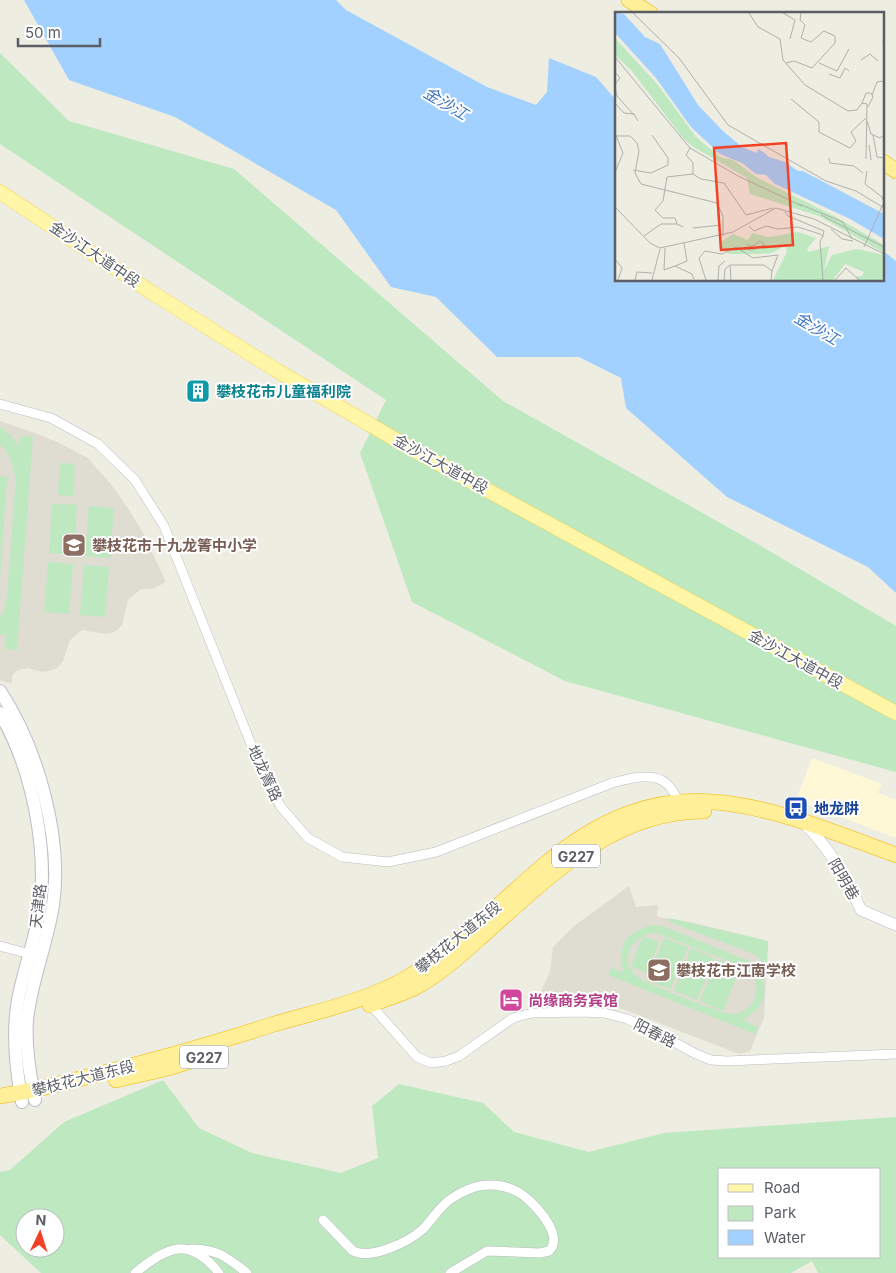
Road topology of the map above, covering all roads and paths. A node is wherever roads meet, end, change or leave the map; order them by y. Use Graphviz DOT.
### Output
graph roads {
  1 [pos="628,0"];
  2 [pos="648,12"];
  3 [pos="884,162"];
  4 [pos="896,171"];
  5 [pos="0,192"];
  6 [pos="0,404"];
  7 [pos="0,691"];
  8 [pos="0,713"];
  9 [pos="896,713"];
  10 [pos="679,801"];
  11 [pos="801,820"];
  12 [pos="817,836"];
  13 [pos="896,855"];
  14 [pos="896,865"];
  15 [pos="896,926"];
  16 [pos="0,946"];
  17 [pos="30,954"];
  18 [pos="368,1001"];
  19 [pos="896,1054"];
  20 [pos="0,1096"];
  21 [pos="28,1096"];
  22 [pos="0,1106"];
  23 [pos="323,1220"];
  24 [pos="190,1249"];
  25 [pos="135,1273"];
  26 [pos="219,1273"];
  27 [pos="247,1273"];
  28 [pos="450,1273"];
  1 -- 2 [label="highway"];
  3 -- 4 [label="highway"];
  5 -- 9 [label="main road, 金沙江大道中段"];
  6 -- 10 [label="street, 地龙箐路"];
  7 -- 21 [label="main road"];
  8 -- 17 [label="main road, 天津路"];
  10 -- 11 [label="highway, 攀枝花大道东段 / G227"];
  10 -- 18 [label="highway, 攀枝花大道东段 / G227"];
  11 -- 12 [label="street, 阳明巷"];
  11 -- 13 [label="highway, 攀枝花大道东段 / G227"];
  12 -- 14 [label="highway, 攀枝花大道东段 / G227"];
  12 -- 15 [label="street, 阳明巷"];
  12 -- 18 [label="highway, 攀枝花大道东段 / G227"];
  16 -- 17 [label="street"];
  17 -- 21 [label="main road, 天津路"];
  18 -- 19 [label="street, 阳春路"];
  18 -- 21 [label="highway, 攀枝花大道东段 / G227"];
  20 -- 21 [label="highway, 攀枝花大道东段 / G227"];
  21 -- 22 [label="highway, 攀枝花大道东段 / G227"];
  23 -- 28 [label="street"];
  24 -- 25 [label="street"];
  24 -- 26 [label="street"];
  24 -- 27 [label="street"];
}
